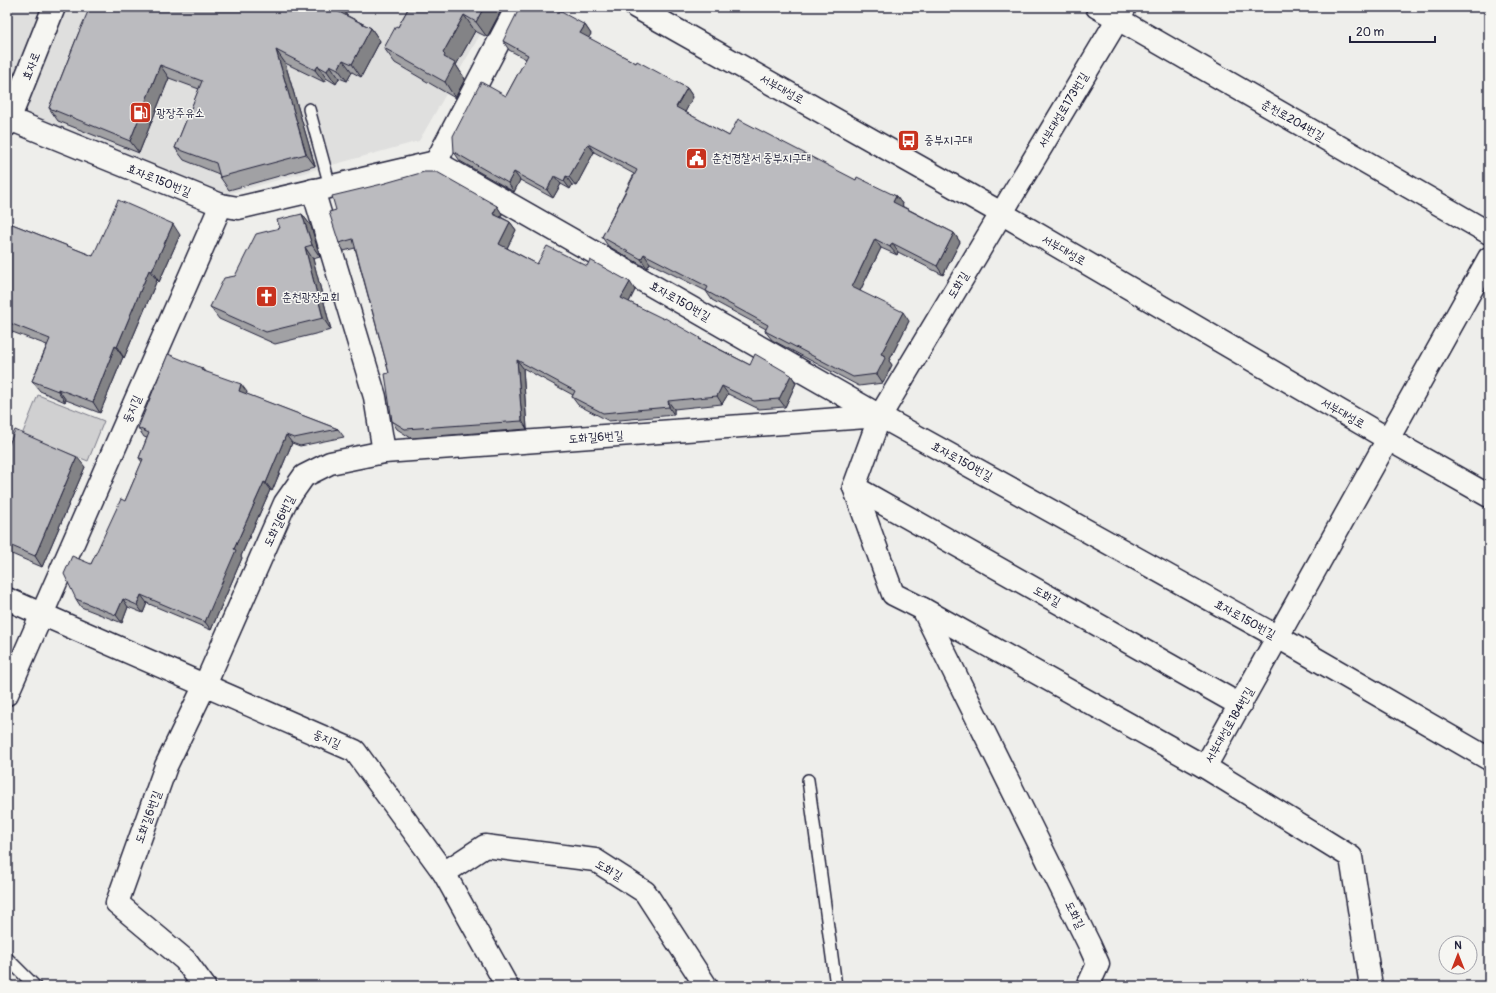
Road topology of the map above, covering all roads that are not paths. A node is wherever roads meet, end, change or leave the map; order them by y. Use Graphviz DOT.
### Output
graph roads {
  1 [pos="54,7"];
  2 [pos="517,7"];
  3 [pos="636,7"];
  4 [pos="1097,7"];
  5 [pos="1122,13"];
  6 [pos="308,109"];
  7 [pos="8,121"];
  8 [pos="436,162"];
  9 [pos="322,188"];
  10 [pos="221,205"];
  11 [pos="1001,213"];
  12 [pos="1489,233"];
  13 [pos="1489,258"];
  14 [pos="880,416"];
  15 [pos="1388,439"];
  16 [pos="384,452"];
  17 [pos="854,487"];
  18 [pos="1489,496"];
  19 [pos="7,599"];
  20 [pos="923,609"];
  21 [pos="42,614"];
  22 [pos="1278,637"];
  23 [pos="205,685"];
  24 [pos="7,694"];
  25 [pos="1240,705"];
  26 [pos="1489,759"];
  27 [pos="1205,767"];
  28 [pos="808,780"];
  29 [pos="444,873"];
  30 [pos="7,958"];
  31 [pos="35,986"];
  32 [pos="204,986"];
  33 [pos="507,986"];
  34 [pos="706,986"];
  35 [pos="836,986"];
  36 [pos="1088,986"];
  37 [pos="1371,986"];
  1 -- 7 [label="street, 효자로"];
  2 -- 8 [label="street"];
  3 -- 11 [label="street, 서부대성로"];
  4 -- 5 [label="street, 춘천로204번길"];
  5 -- 11 [label="street, 서부대성로173번길"];
  5 -- 12 [label="street, 춘천로204번길"];
  6 -- 9 [label="lane"];
  7 -- 10 [label="street, 효자로150번길"];
  8 -- 9 [label="street, 효자로150번길"];
  8 -- 14 [label="street, 효자로150번길"];
  9 -- 10 [label="street, 효자로150번길"];
  9 -- 16 [label="street"];
  10 -- 21 [label="street, 둥지길"];
  11 -- 14 [label="street, 도화길"];
  11 -- 15 [label="street, 서부대성로"];
  13 -- 15 [label="street"];
  14 -- 16 [label="street, 도화길6번길"];
  14 -- 17 [label="street, 도화길"];
  14 -- 22 [label="street, 효자로150번길"];
  15 -- 18 [label="street, 서부대성로"];
  15 -- 22 [label="street, 서부대성로184번길"];
  16 -- 23 [label="street, 도화길6번길"];
  17 -- 20 [label="street"];
  17 -- 25 [label="street, 도화길"];
  19 -- 21 [label="street, 둥지길"];
  20 -- 27 [label="street"];
  20 -- 36 [label="street, 도화길"];
  21 -- 23 [label="street, 둥지길"];
  21 -- 24 [label="street, 둥지길"];
  22 -- 25 [label="street, 서부대성로184번길"];
  22 -- 26 [label="street, 효자로150번길"];
  23 -- 29 [label="street, 둥지길"];
  23 -- 32 [label="street, 도화길6번길"];
  25 -- 27 [label="street, 서부대성로184번길"];
  27 -- 37 [label="street, 서부대성로184번길"];
  28 -- 35 [label="lane"];
  29 -- 33 [label="street, 둥지길"];
  29 -- 34 [label="street, 도화길"];
  30 -- 31 [label="lane"];
}
